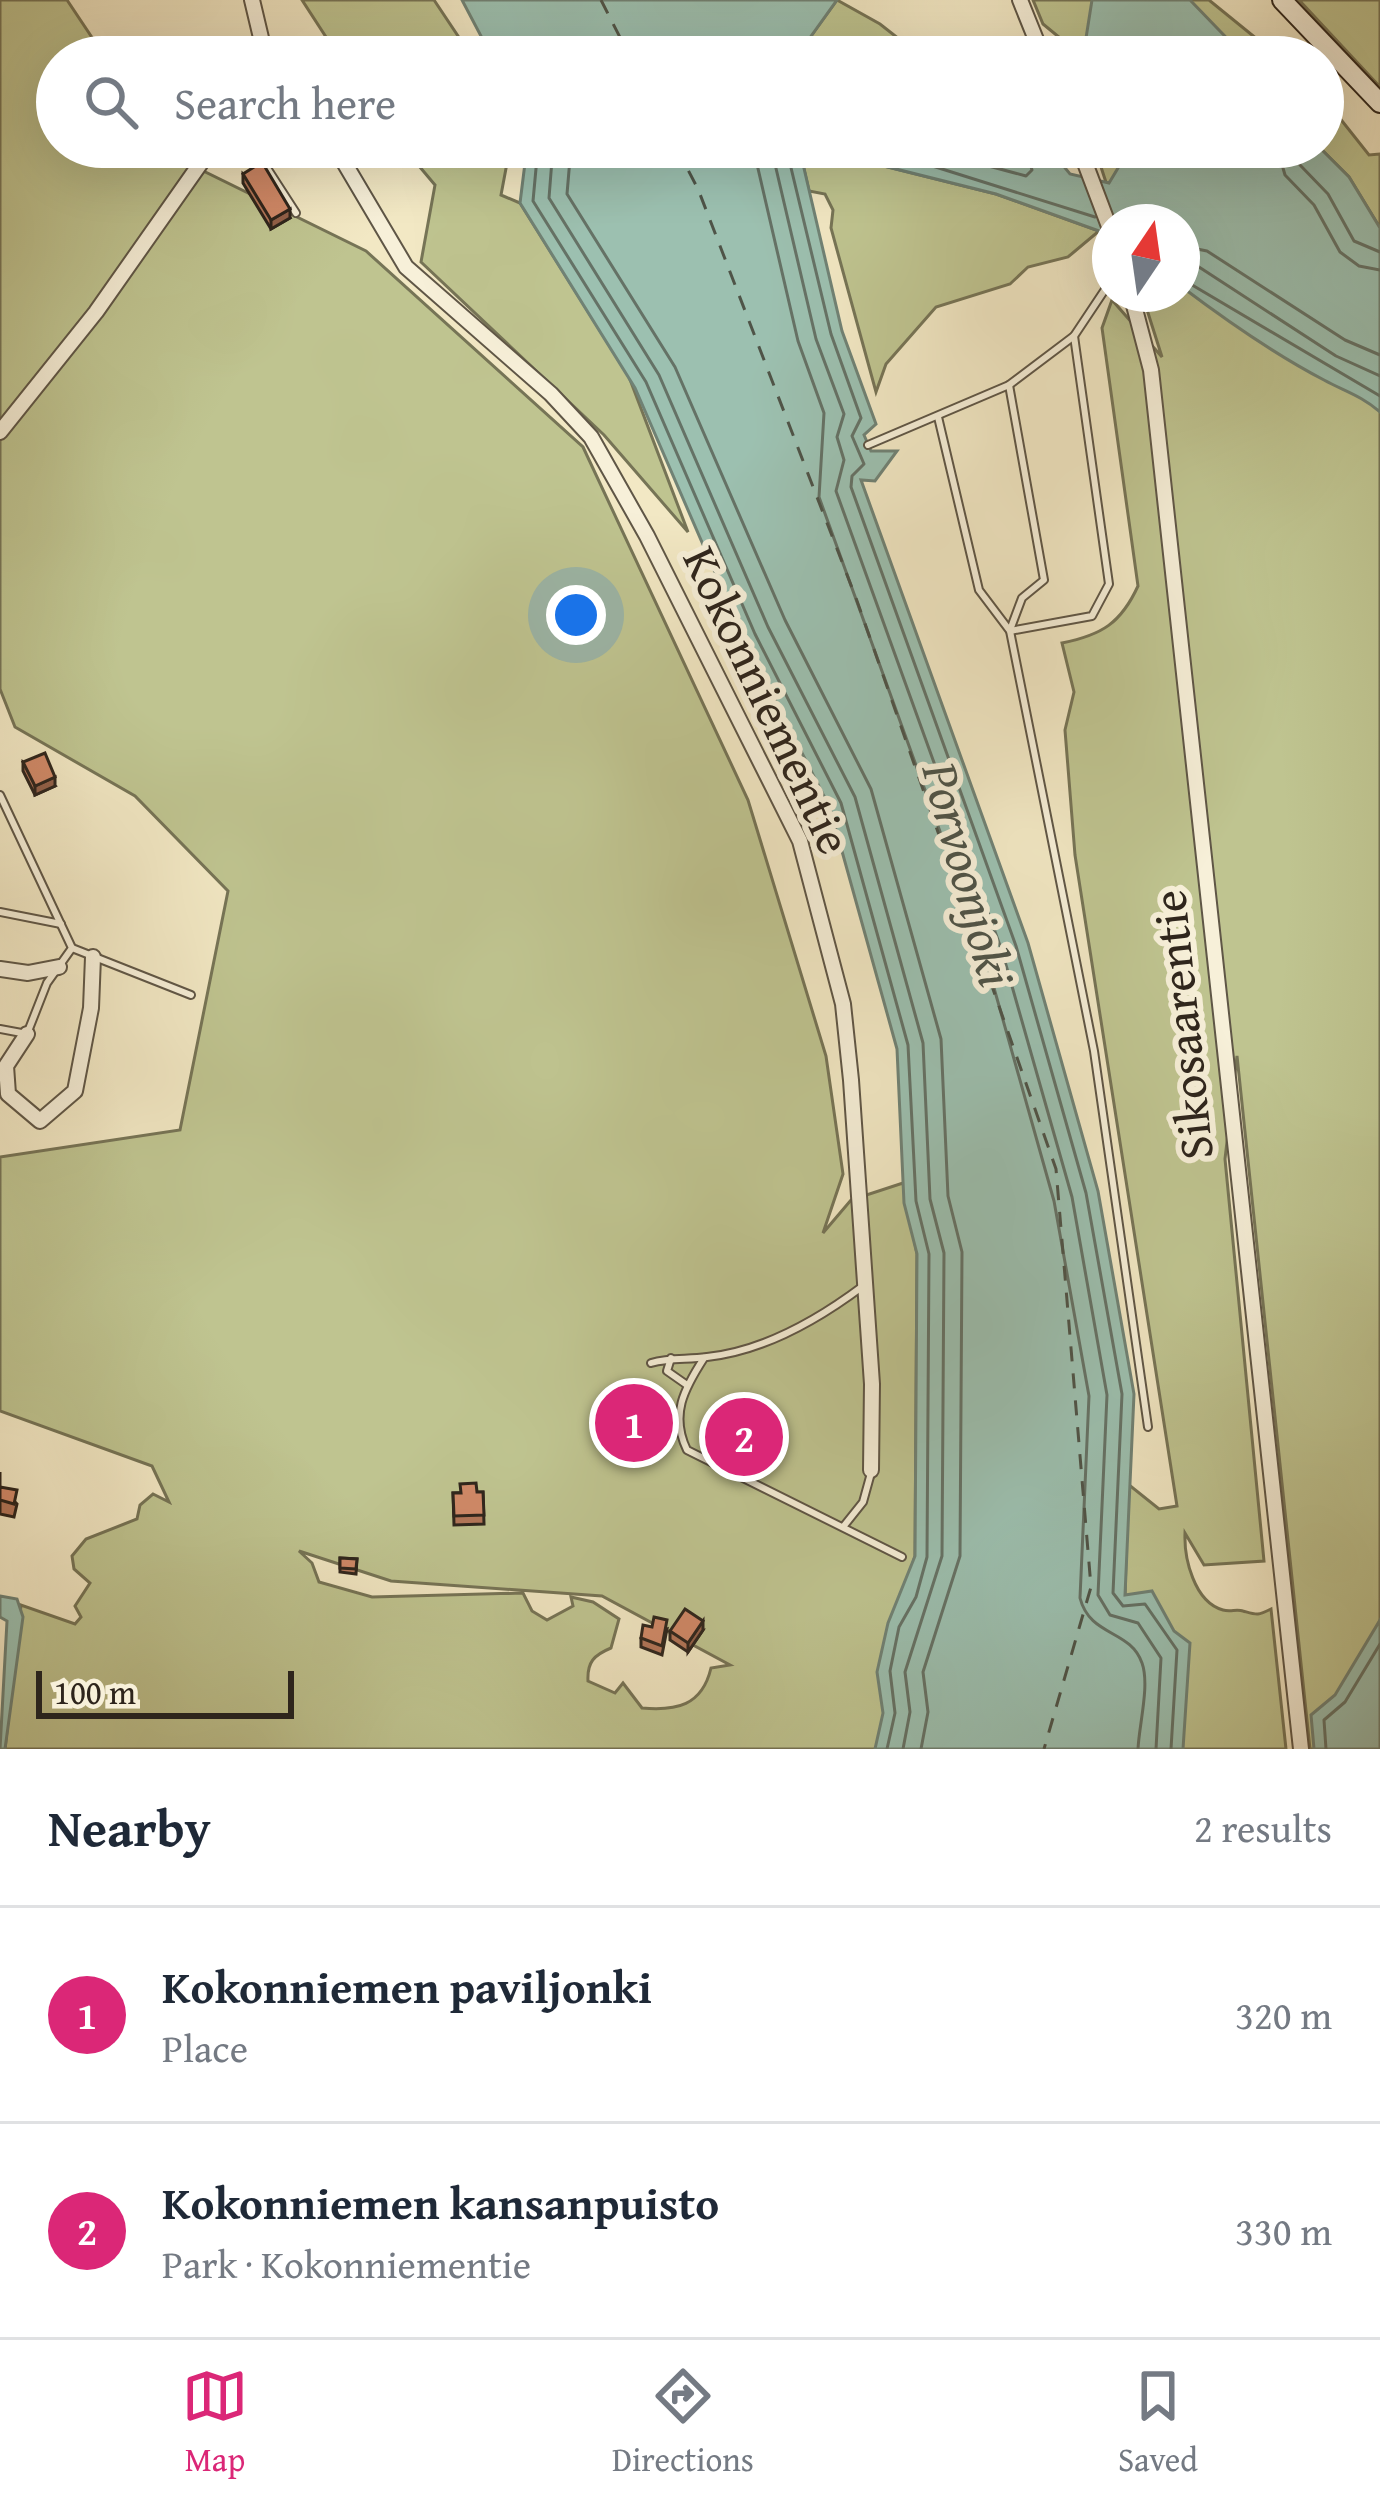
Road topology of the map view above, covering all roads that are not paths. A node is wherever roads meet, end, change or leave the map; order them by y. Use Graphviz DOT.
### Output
graph roads {
  1 [pos="252,0"];
  2 [pos="1021,0"];
  3 [pos="1282,0"];
  4 [pos="258,36"];
  5 [pos="1035,36"];
  6 [pos="1316,36"];
  7 [pos="1344,65"];
  8 [pos="1380,103"];
  9 [pos="197,168"];
  10 [pos="267,168"];
  11 [pos="347,168"];
  12 [pos="1087,168"];
  13 [pos="1101,204"];
  14 [pos="296,214"];
  15 [pos="1092,309"];
  16 [pos="1136,312"];
  17 [pos="1074,336"];
  18 [pos="1009,385"];
  19 [pos="938,417"];
  20 [pos="0,432"];
  21 [pos="868,445"];
  22 [pos="1010,631"];
  23 [pos="0,795"];
  24 [pos="0,912"];
  25 [pos="61,924"];
  26 [pos="72,948"];
  27 [pos="93,956"];
  28 [pos="58,967"];
  29 [pos="0,969"];
  30 [pos="190,995"];
  31 [pos="0,1029"];
  32 [pos="27,1034"];
  33 [pos="3,1068"];
  34 [pos="863,1286"];
  35 [pos="671,1357"];
  36 [pos="704,1358"];
  37 [pos="651,1363"];
  38 [pos="687,1385"];
  39 [pos="1148,1427"];
  40 [pos="871,1470"];
  41 [pos="843,1527"];
  42 [pos="902,1557"];
  43 [pos="1301,1749"];
  1 -- 4 [label="street"];
  2 -- 5 [label="street"];
  3 -- 6 [label="street"];
  7 -- 8 [label="street"];
  9 -- 20 [label="street"];
  10 -- 14 [label="lane"];
  11 -- 34 [label="street, Kokonniementie"];
  12 -- 13 [label="street"];
  15 -- 17 [label="lane"];
  16 -- 43 [label="street, Sikosaarentie"];
  17 -- 18 [label="lane"];
  17 -- 22 [label="lane"];
  18 -- 19 [label="lane"];
  18 -- 22 [label="lane"];
  19 -- 21 [label="lane"];
  19 -- 22 [label="lane"];
  22 -- 39 [label="lane"];
  23 -- 25 [label="lane"];
  24 -- 25 [label="lane"];
  25 -- 26 [label="lane"];
  26 -- 27 [label="lane"];
  26 -- 28 [label="lane"];
  27 -- 30 [label="lane"];
  27 -- 33 [label="street"];
  28 -- 29 [label="street"];
  28 -- 32 [label="lane"];
  31 -- 32 [label="lane"];
  32 -- 33 [label="street"];
  34 -- 36 [label="lane"];
  34 -- 40 [label="street, Kokonniementie"];
  35 -- 36 [label="lane"];
  35 -- 37 [label="lane"];
  35 -- 38 [label="lane"];
  36 -- 38 [label="lane"];
  38 -- 41 [label="lane"];
  40 -- 41 [label="lane"];
  41 -- 42 [label="lane"];
}
